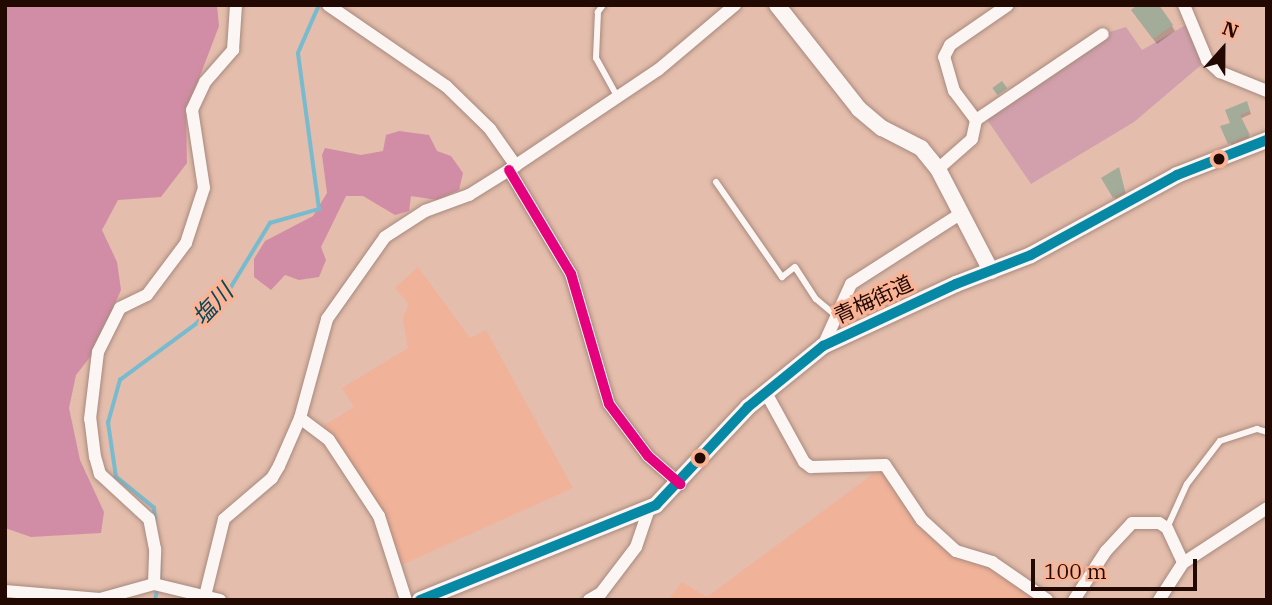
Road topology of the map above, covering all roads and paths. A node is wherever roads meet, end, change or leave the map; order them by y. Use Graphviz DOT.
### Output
graph roads {
  1 [pos="236,5"];
  2 [pos="603,5"];
  3 [pos="735,5"];
  4 [pos="777,5"];
  5 [pos="1008,5"];
  6 [pos="1184,5"];
  7 [pos="333,8"];
  8 [pos="1103,34"];
  9 [pos="1267,91"];
  10 [pos="617,96"];
  11 [pos="976,120"];
  12 [pos="1267,139"];
  13 [pos="513,168"];
  14 [pos="939,169"];
  15 [pos="716,181"];
  16 [pos="960,214"];
  17 [pos="991,271"];
  18 [pos="838,317"];
  19 [pos="823,346"];
  20 [pos="765,391"];
  21 [pos="300,418"];
  22 [pos="1267,432"];
  23 [pos="680,484"];
  24 [pos="1267,508"];
  25 [pos="649,509"];
  26 [pos="1167,528"];
  27 [pos="1183,563"];
  28 [pos="155,584"];
  29 [pos="5,591"];
  30 [pos="205,596"];
  31 [pos="605,596"];
  32 [pos="220,600"];
  33 [pos="406,600"];
  34 [pos="419,600"];
  35 [pos="589,600"];
  36 [pos="1048,600"];
  37 [pos="1074,600"];
  38 [pos="1159,600"];
  1 -- 28 [label="street"];
  2 -- 10 [label="lane"];
  3 -- 10 [label="street"];
  4 -- 14 [label="street"];
  5 -- 11 [label="street"];
  6 -- 9 [label="street"];
  7 -- 13 [label="street"];
  8 -- 11 [label="street"];
  10 -- 13 [label="street"];
  11 -- 14 [label="street"];
  12 -- 17 [label="street, 青梅街道"];
  13 -- 21 [label="street"];
  13 -- 23 [label="street"];
  14 -- 16 [label="street"];
  15 -- 18 [label="lane"];
  16 -- 17 [label="street"];
  16 -- 18 [label="street"];
  17 -- 19 [label="street, 青梅街道"];
  18 -- 19 [label="street"];
  19 -- 20 [label="street, 青梅街道"];
  20 -- 23 [label="street, 青梅街道"];
  20 -- 36 [label="street"];
  21 -- 30 [label="street"];
  21 -- 33 [label="street"];
  22 -- 26 [label="lane"];
  23 -- 25 [label="street, 青梅街道"];
  24 -- 27 [label="street"];
  25 -- 31 [label="street"];
  25 -- 34 [label="street, 青梅街道"];
  26 -- 27 [label="street"];
  26 -- 37 [label="street"];
  27 -- 38 [label="street"];
  28 -- 29 [label="street"];
  28 -- 30 [label="street"];
  30 -- 32 [label="street"];
  31 -- 35 [label="street"];
}
